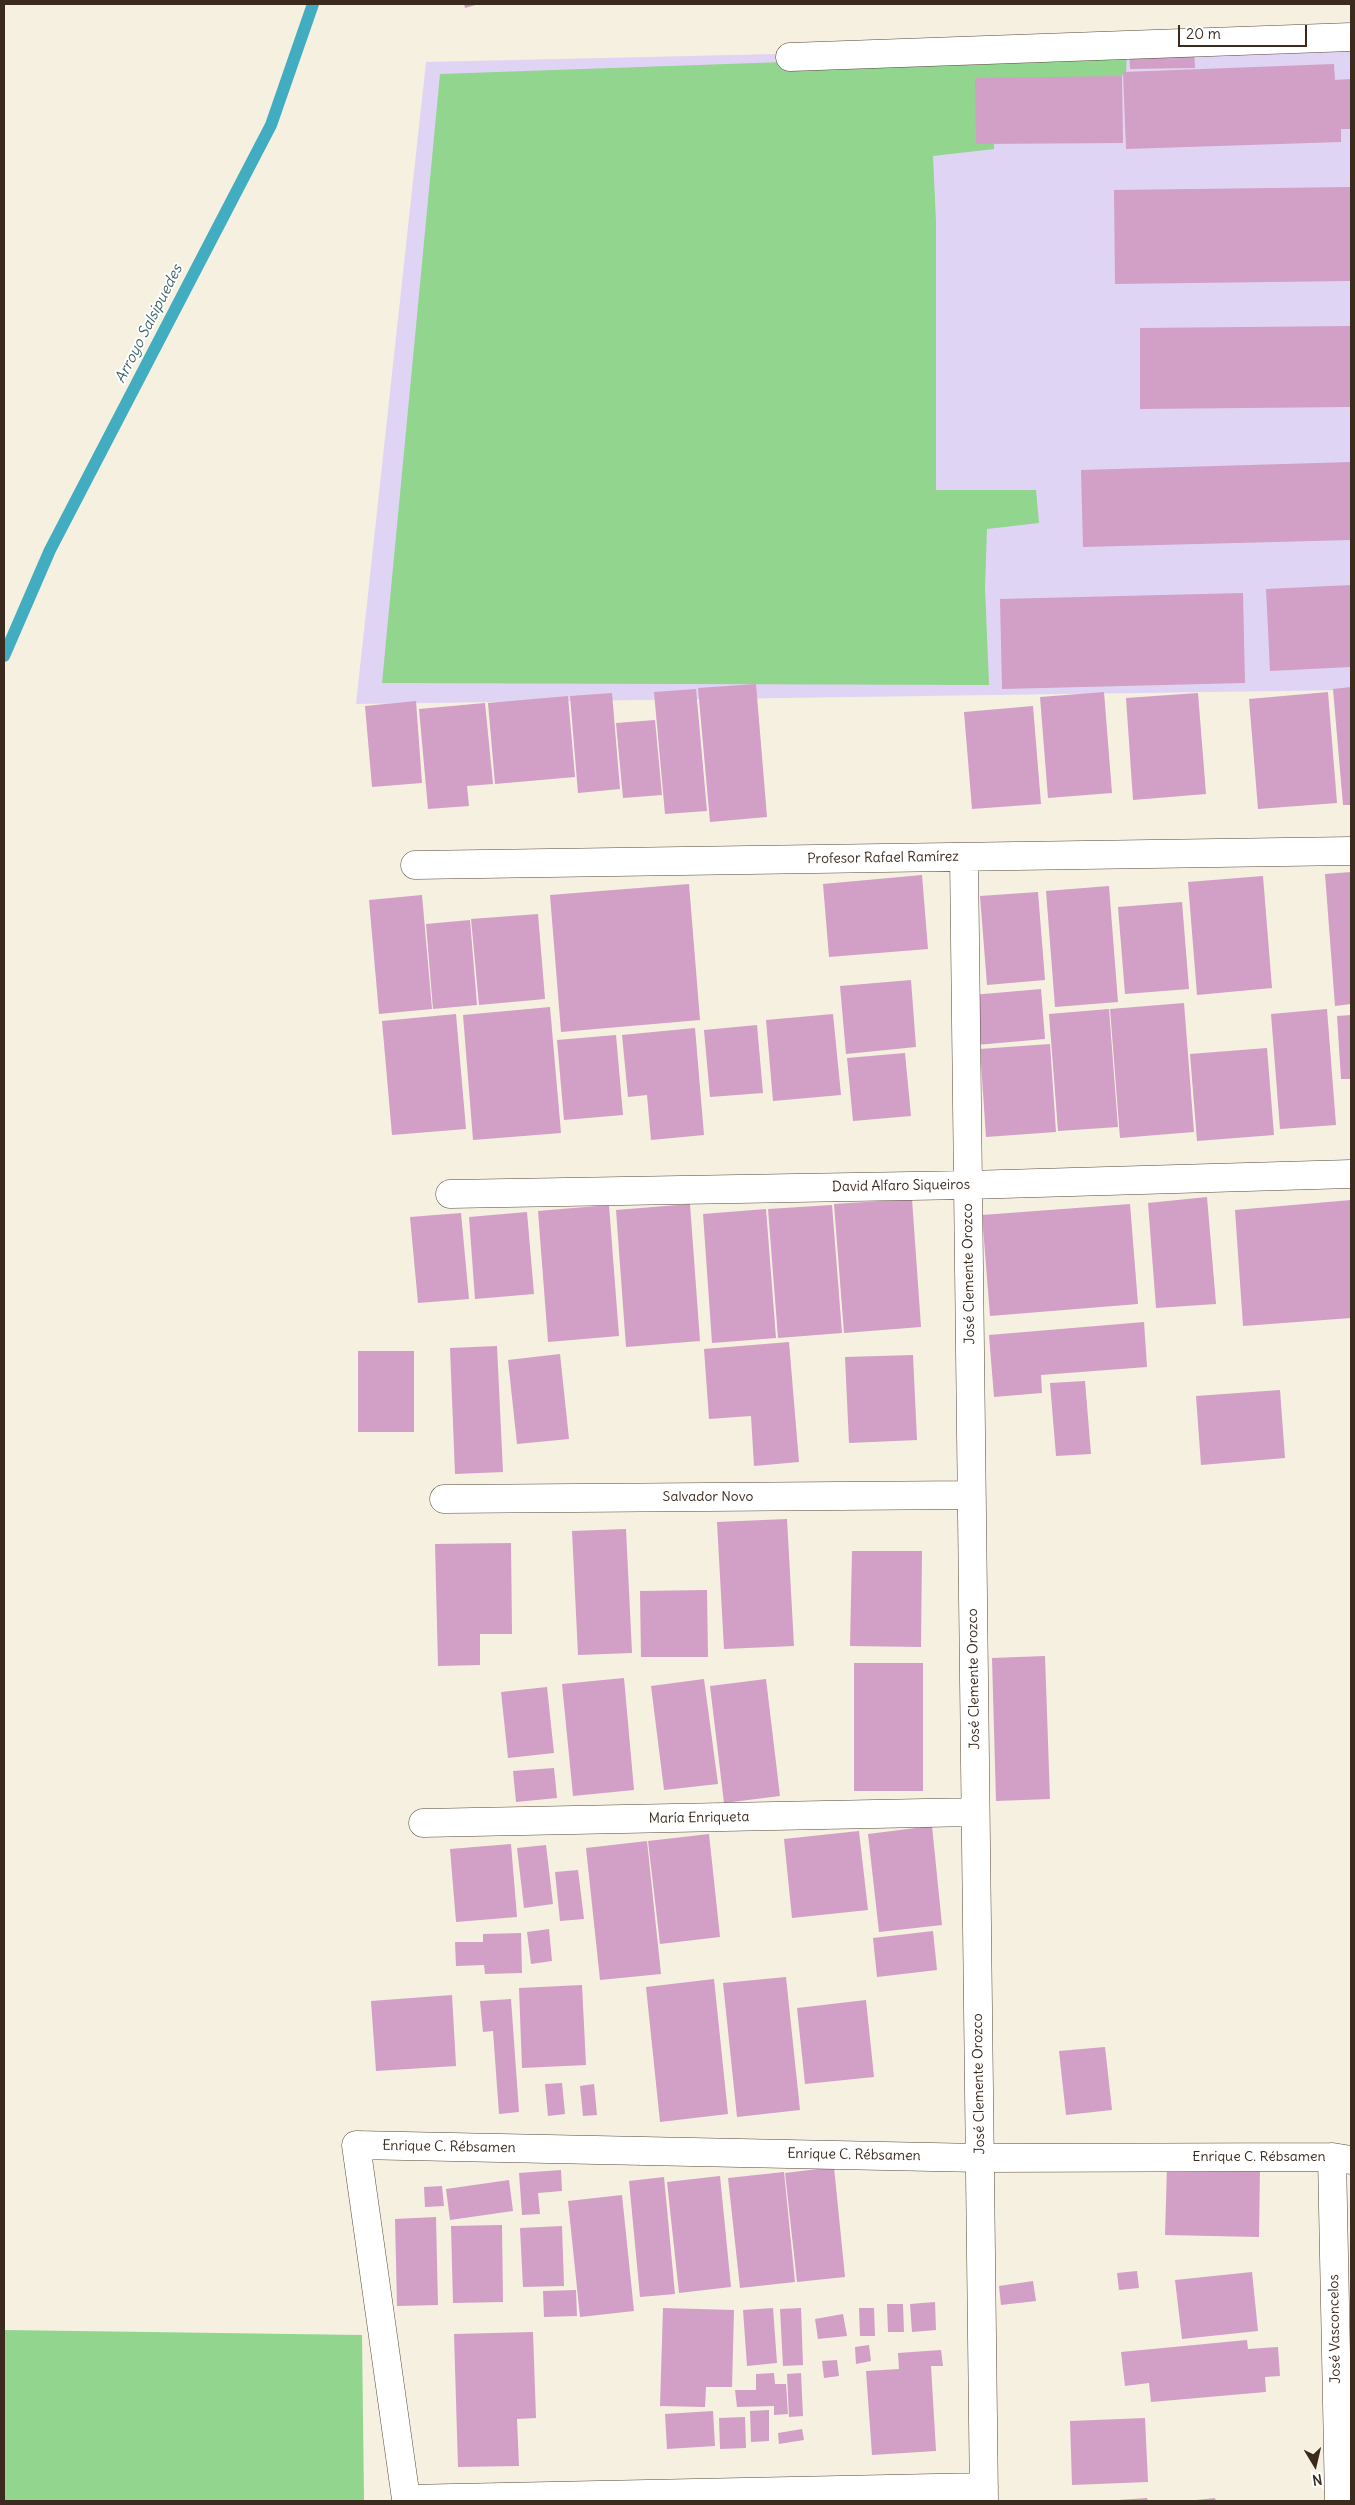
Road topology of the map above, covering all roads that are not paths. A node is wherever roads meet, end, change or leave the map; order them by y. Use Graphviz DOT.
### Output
graph roads {
  1 [pos="1351,37"];
  2 [pos="790,57"];
  3 [pos="1351,851"];
  4 [pos="964,857"];
  5 [pos="415,865"];
  6 [pos="1351,1174"];
  7 [pos="968,1185"];
  8 [pos="450,1194"];
  9 [pos="971,1495"];
  10 [pos="444,1499"];
  11 [pos="975,1812"];
  12 [pos="423,1823"];
  13 [pos="980,2158"];
  14 [pos="1341,2159"];
  15 [pos="984,2494"];
  16 [pos="1339,2501"];
  1 -- 2 [label="street"];
  3 -- 4 [label="street, Profesor Rafael Ramírez"];
  4 -- 5 [label="street, Profesor Rafael Ramírez"];
  4 -- 7 [label="street, José Clemente Orozco"];
  6 -- 7 [label="street, David Alfaro Siqueiros"];
  7 -- 8 [label="street, David Alfaro Siqueiros"];
  7 -- 9 [label="street, José Clemente Orozco"];
  9 -- 10 [label="street, Salvador Novo"];
  9 -- 11 [label="street, José Clemente Orozco"];
  11 -- 12 [label="street, María Enriqueta"];
  11 -- 13 [label="street, José Clemente Orozco"];
  13 -- 14 [label="street, Enrique C. Rébsamen"];
  13 -- 15 [label="street, José Clemente Orozco"];
  13 -- 15 [label="street, Enrique C. Rébsamen"];
  14 -- 16 [label="street, José Vasconcelos"];
}
